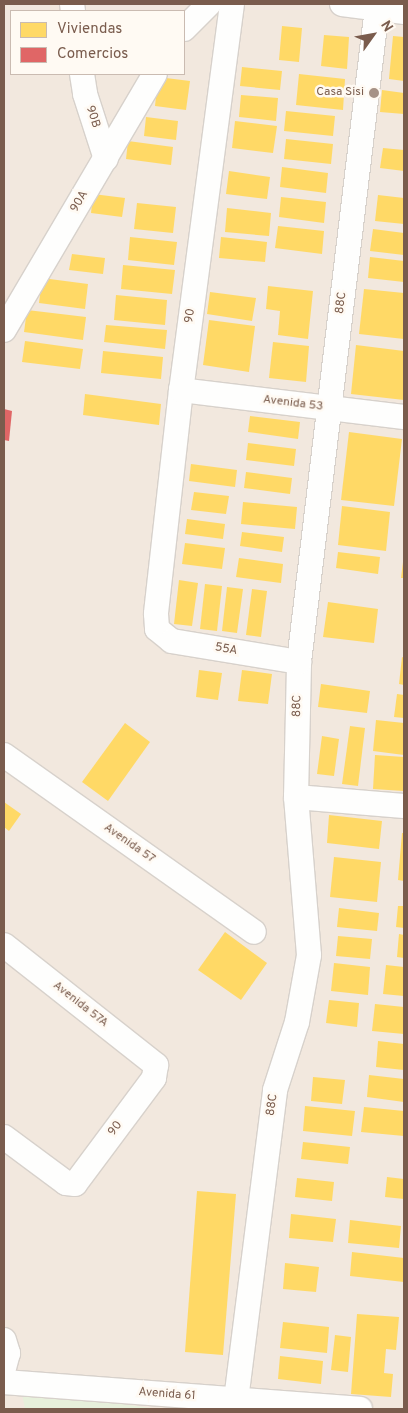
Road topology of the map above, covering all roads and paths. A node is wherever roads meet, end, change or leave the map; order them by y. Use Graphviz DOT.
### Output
graph roads {
  1 [pos="208,4"];
  2 [pos="232,4"];
  3 [pos="342,4"];
  4 [pos="377,8"];
  5 [pos="404,12"];
  6 [pos="185,28"];
  7 [pos="82,75"];
  8 [pos="154,75"];
  9 [pos="106,159"];
  10 [pos="4,330"];
  11 [pos="181,390"];
  12 [pos="330,409"];
  13 [pos="404,417"];
  14 [pos="157,629"];
  15 [pos="299,662"];
  16 [pos="4,755"];
  17 [pos="296,797"];
  18 [pos="404,806"];
  19 [pos="254,932"];
  20 [pos="4,945"];
  21 [pos="156,1065"];
  22 [pos="4,1137"];
  23 [pos="5,1341"];
  24 [pos="4,1368"];
  25 [pos="4,1382"];
  26 [pos="236,1400"];
  27 [pos="329,1408"];
  28 [pos="360,1409"];
  1 -- 6 [label="street"];
  2 -- 11 [label="street, 90"];
  3 -- 4 [label="street"];
  4 -- 5 [label="street"];
  4 -- 12 [label="street, 88C"];
  7 -- 9 [label="street, 90B"];
  8 -- 9 [label="street, 90A"];
  9 -- 10 [label="street, 90A"];
  11 -- 12 [label="street, Avenida 53"];
  11 -- 14 [label="street, 90"];
  12 -- 13 [label="street, Avenida 53"];
  12 -- 15 [label="street, 88C"];
  14 -- 15 [label="street, 55A"];
  15 -- 17 [label="street, 88C"];
  16 -- 19 [label="street, Avenida 57"];
  17 -- 18 [label="street"];
  17 -- 26 [label="street, 88C"];
  20 -- 21 [label="street, Avenida 57A"];
  21 -- 22 [label="street, 90"];
  23 -- 24 [label="street"];
  25 -- 26 [label="street, Avenida 61"];
  26 -- 27 [label="street, Avenida 61"];
  27 -- 28 [label="street, Avenida 61"];
}
